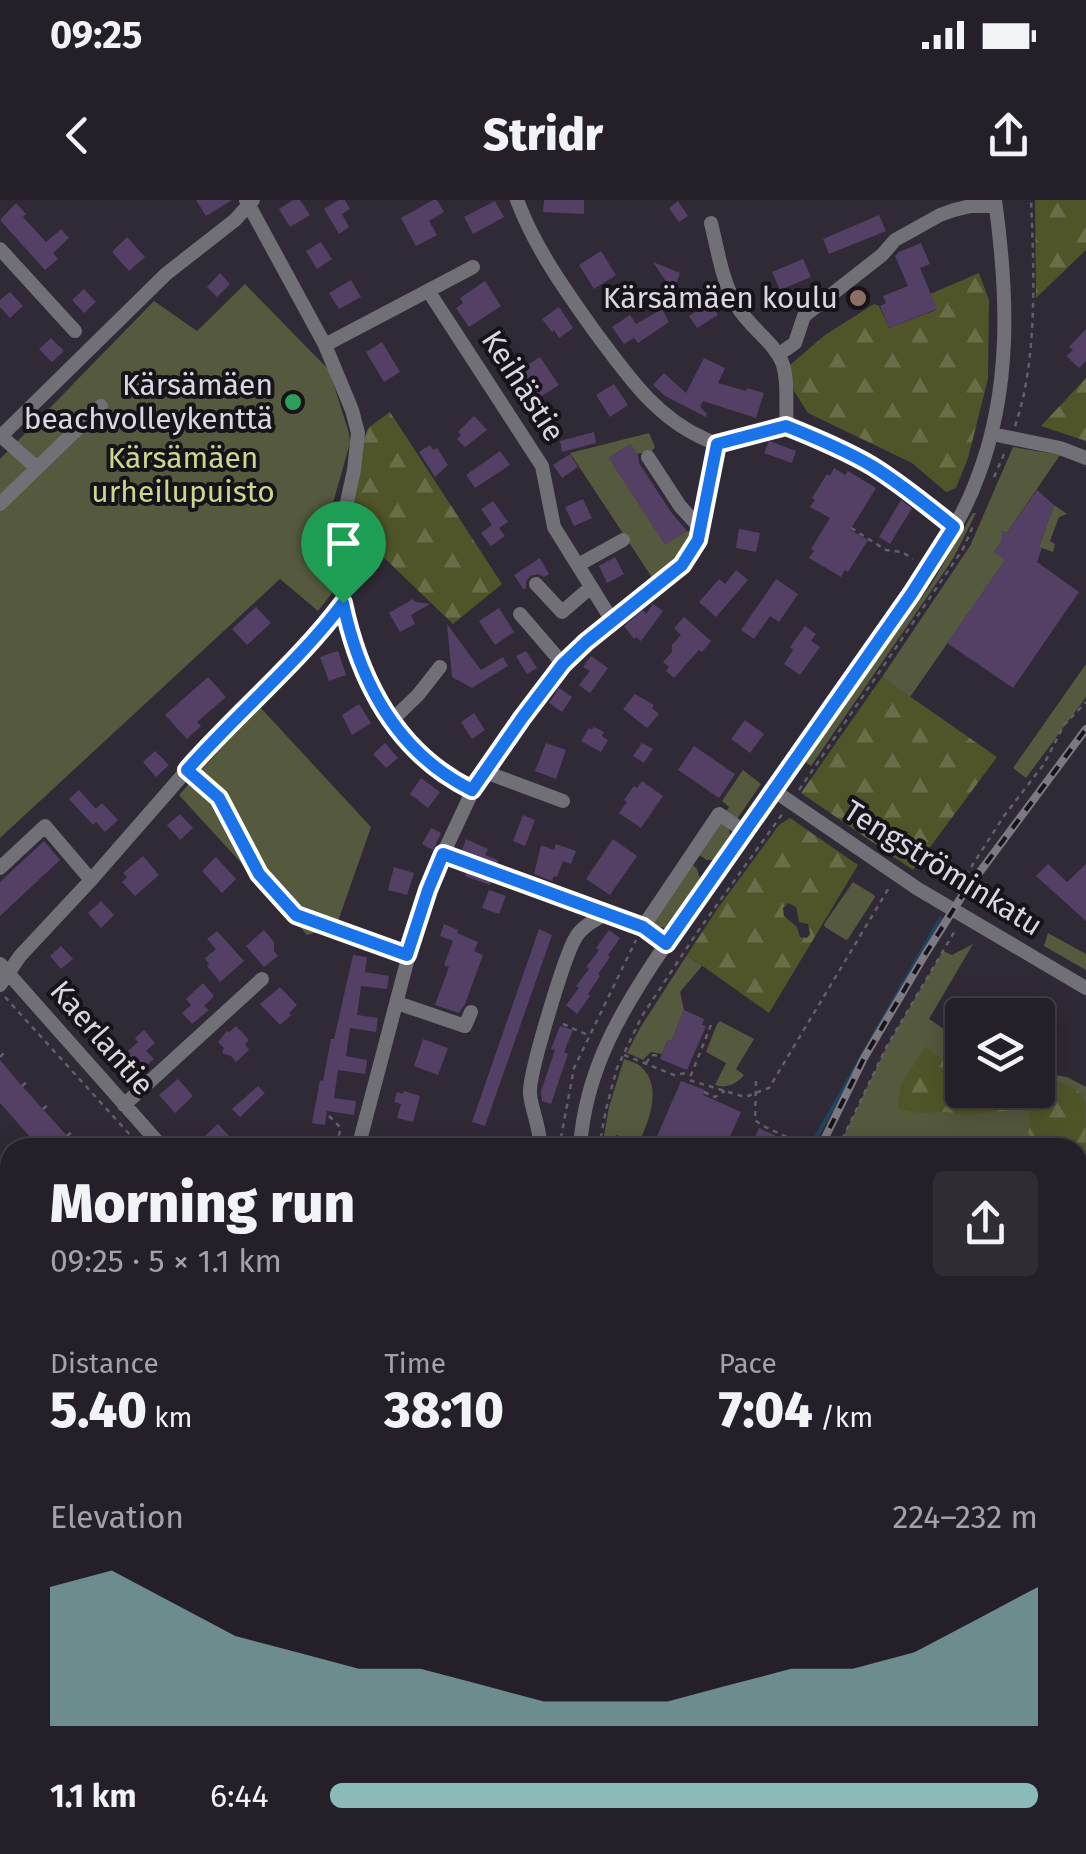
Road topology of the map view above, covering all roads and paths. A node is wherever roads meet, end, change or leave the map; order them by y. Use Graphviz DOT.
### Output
graph roads {
  1 [pos="517,200"];
  2 [pos="249,202"];
  3 [pos="995,203"];
  4 [pos="711,223"];
  5 [pos="0,249"];
  6 [pos="474,267"];
  7 [pos="429,292"];
  8 [pos="75,331"];
  9 [pos="325,345"];
  10 [pos="785,350"];
  11 [pos="100,406"];
  12 [pos="786,426"];
  13 [pos="992,434"];
  14 [pos="0,436"];
  15 [pos="717,444"];
  16 [pos="648,457"];
  17 [pos="1086,458"];
  18 [pos="37,468"];
  19 [pos="0,504"];
  20 [pos="954,527"];
  21 [pos="700,528"];
  22 [pos="851,528"];
  23 [pos="622,540"];
  24 [pos="913,559"];
  25 [pos="578,566"];
  26 [pos="536,584"];
  27 [pos="591,586"];
  28 [pos="343,603"];
  29 [pos="520,614"];
  30 [pos="613,622"];
  31 [pos="563,664"];
  32 [pos="440,667"];
  33 [pos="1086,702"];
  34 [pos="392,721"];
  35 [pos="187,770"];
  36 [pos="485,772"];
  37 [pos="472,790"];
  38 [pos="773,790"];
  39 [pos="564,801"];
  40 [pos="783,812"];
  41 [pos="744,831"];
  42 [pos="443,854"];
  43 [pos="0,868"];
  44 [pos="91,880"];
  45 [pos="527,884"];
  46 [pos="890,885"];
  47 [pos="958,894"];
  48 [pos="607,914"];
  49 [pos="643,927"];
  50 [pos="957,928"];
  51 [pos="666,944"];
  52 [pos="407,955"];
  53 [pos="2,978"];
  54 [pos="262,978"];
  55 [pos="1086,988"];
  56 [pos="397,1003"];
  57 [pos="471,1012"];
  58 [pos="548,1017"];
  59 [pos="711,1025"];
  60 [pos="588,1036"];
  61 [pos="623,1054"];
  62 [pos="661,1056"];
  63 [pos="646,1065"];
  64 [pos="691,1075"];
  65 [pos="28,1080"];
  66 [pos="756,1081"];
  67 [pos="22,1086"];
  68 [pos="725,1091"];
  69 [pos="704,1092"];
  70 [pos="754,1094"];
  71 [pos="49,1104"];
  72 [pos="124,1105"];
  73 [pos="43,1109"];
  74 [pos="330,1116"];
  75 [pos="73,1131"];
  76 [pos="68,1136"];
  77 [pos="340,1136"];
  78 [pos="132,1138"];
  79 [pos="153,1138"];
  80 [pos="361,1138"];
  81 [pos="541,1138"];
  82 [pos="560,1138"];
  83 [pos="582,1138"];
  84 [pos="601,1138"];
  85 [pos="787,1138"];
  86 [pos="843,1138"];
  1 -- 15 [label="street"];
  2 -- 9 [label="street"];
  2 -- 14 [label="street"];
  3 -- 10 [label="street"];
  3 -- 13 [label="street"];
  4 -- 12 [label="street"];
  5 -- 8 [label="street"];
  6 -- 7 [label="street"];
  7 -- 9 [label="street"];
  7 -- 25 [label="street, Keihästie"];
  9 -- 28 [label="street"];
  11 -- 18 [label="street"];
  12 -- 15 [label="street"];
  12 -- 20 [label="street"];
  13 -- 17 [label="street"];
  13 -- 20 [label="street"];
  14 -- 18 [label="street"];
  15 -- 21 [label="street"];
  16 -- 21 [label="street"];
  18 -- 19 [label="street"];
  20 -- 38 [label="street"];
  21 -- 30 [label="street"];
  22 -- 24 [label="path"];
  23 -- 25 [label="street"];
  25 -- 27 [label="street, Keihästie"];
  26 -- 27 [label="street"];
  27 -- 30 [label="street, Keihästie"];
  28 -- 34 [label="street"];
  28 -- 35 [label="street"];
  29 -- 31 [label="street"];
  30 -- 31 [label="street"];
  31 -- 36 [label="street"];
  32 -- 34 [label="street"];
  33 -- 47 [label="path"];
  34 -- 37 [label="street"];
  35 -- 44 [label="street"];
  35 -- 52 [label="path"];
  36 -- 37 [label="street"];
  36 -- 39 [label="street"];
  37 -- 42 [label="street"];
  38 -- 41 [label="street"];
  38 -- 55 [label="street, Tengströminkatu"];
  40 -- 61 [label="path"];
  41 -- 49 [label="street"];
  41 -- 51 [label="street"];
  42 -- 45 [label="path"];
  42 -- 52 [label="street"];
  43 -- 44 [label="street"];
  44 -- 53 [label="street"];
  45 -- 48 [label="street"];
  46 -- 70 [label="path"];
  48 -- 49 [label="street"];
  48 -- 58 [label="street"];
  49 -- 51 [label="street"];
  49 -- 60 [label="path"];
  50 -- 86 [label="path"];
  51 -- 83 [label="street"];
  52 -- 56 [label="street"];
  53 -- 72 [label="street, Kaerlantie"];
  53 -- 78 [label="path"];
  54 -- 72 [label="street"];
  56 -- 57 [label="street"];
  56 -- 80 [label="street"];
  58 -- 60 [label="path"];
  58 -- 81 [label="street"];
  59 -- 64 [label="path"];
  60 -- 82 [label="path"];
  61 -- 63 [label="path"];
  61 -- 84 [label="path"];
  62 -- 63 [label="path"];
  63 -- 64 [label="path"];
  64 -- 68 [label="path"];
  65 -- 67 [label="path"];
  66 -- 70 [label="path"];
  68 -- 69 [label="path"];
  68 -- 70 [label="path"];
  70 -- 85 [label="path"];
  71 -- 73 [label="path"];
  72 -- 79 [label="street, Kaerlantie"];
  74 -- 77 [label="path"];
  75 -- 76 [label="path"];
}
